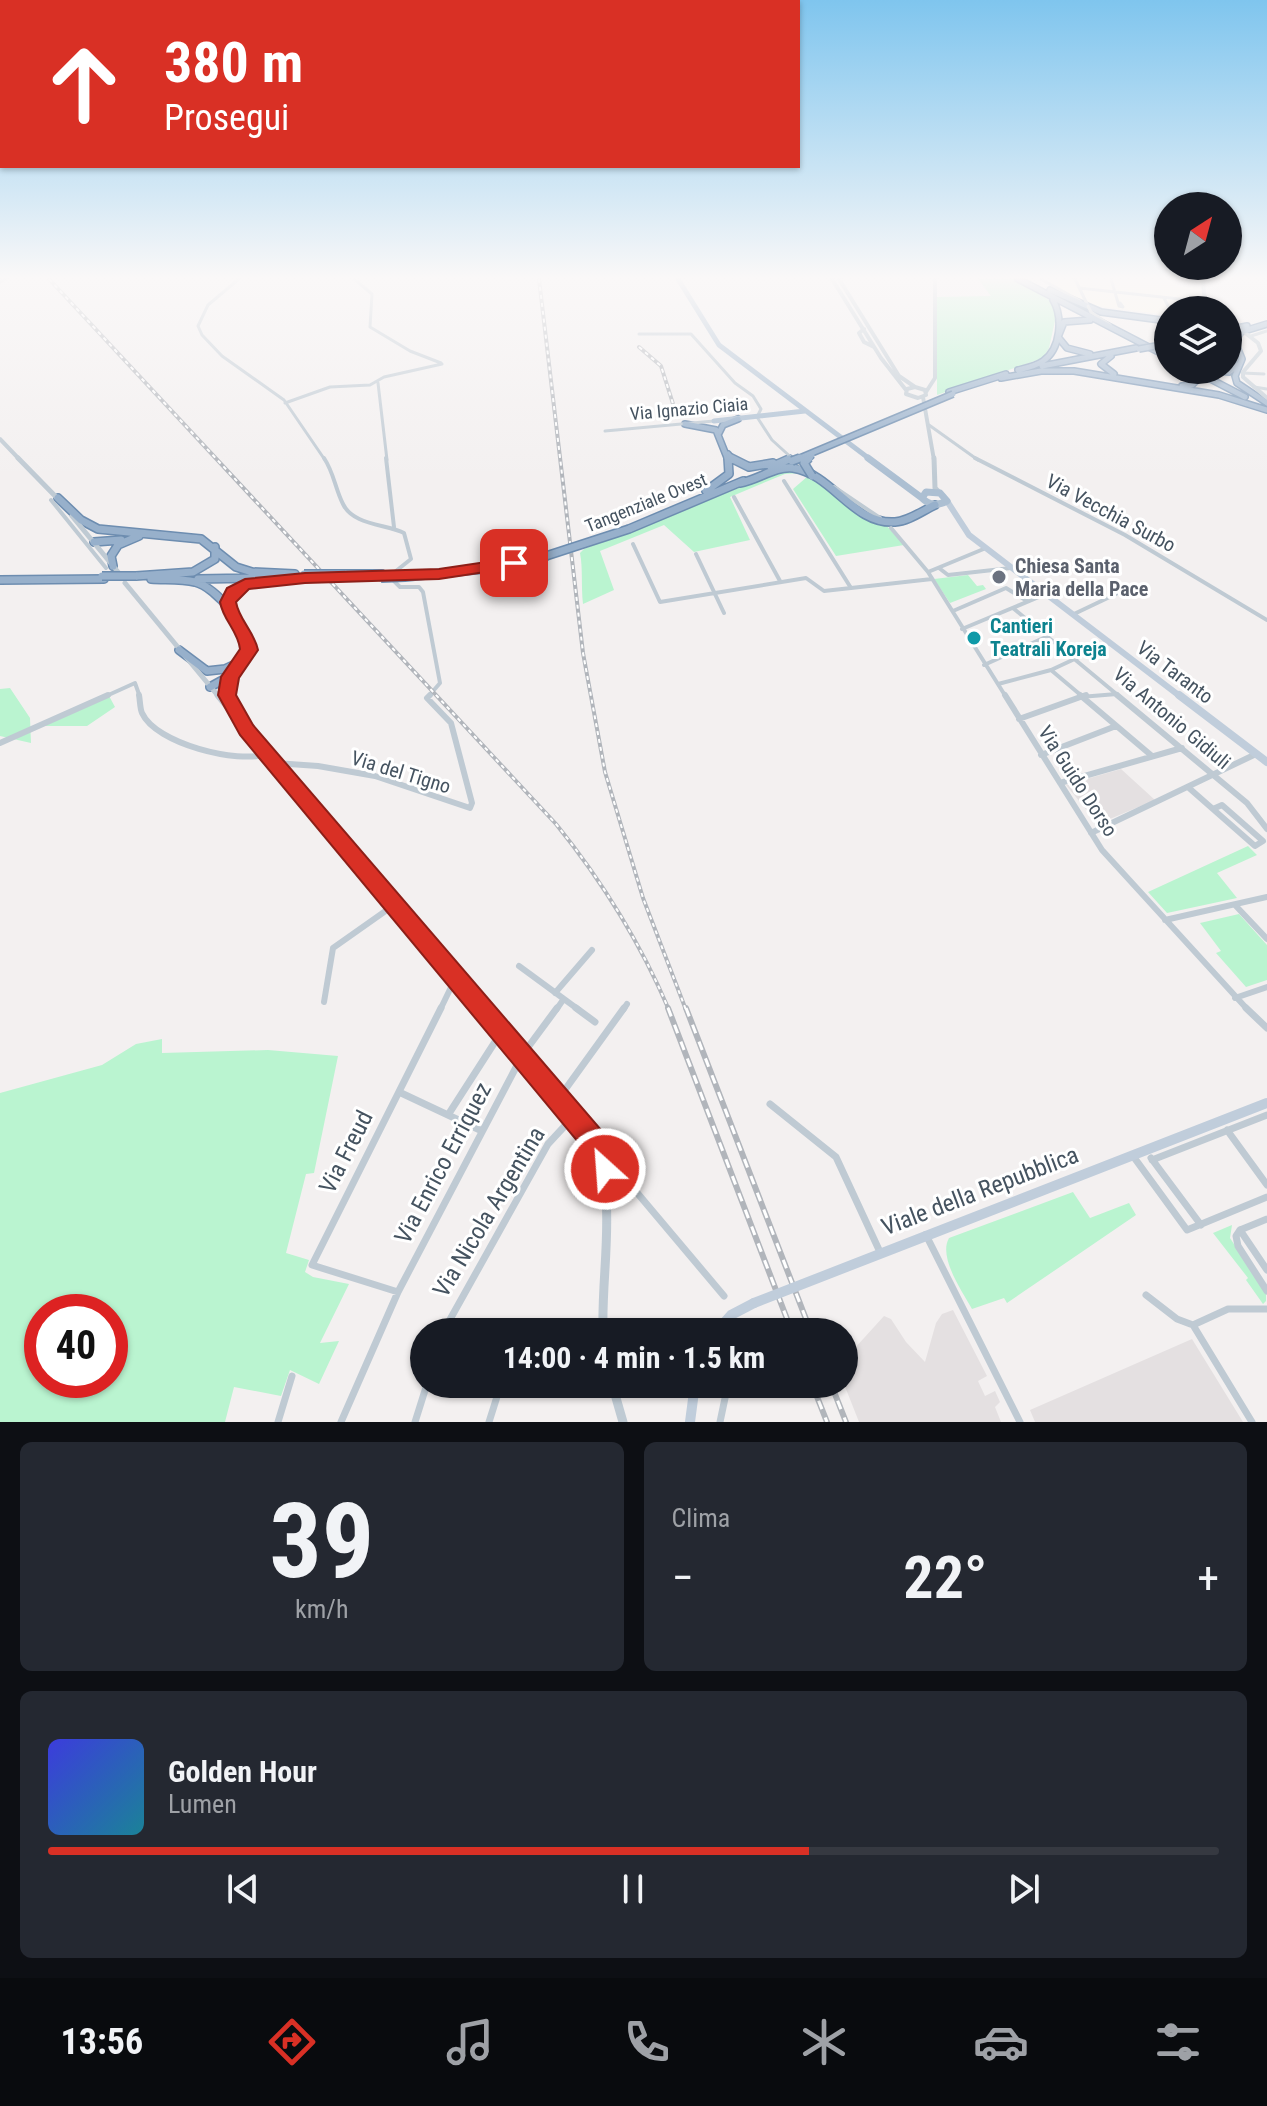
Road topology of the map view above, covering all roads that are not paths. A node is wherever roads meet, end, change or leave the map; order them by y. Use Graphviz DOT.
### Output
graph roads {
  1 [pos="211,345"];
  2 [pos="401,345"];
  3 [pos="701,345"];
  4 [pos="719,345"];
  5 [pos="871,345"];
  6 [pos="880,345"];
  7 [pos="934,345"];
  8 [pos="1053,345"];
  9 [pos="1065,345"];
  10 [pos="1154,345"];
  11 [pos="1236,345"];
  12 [pos="1259,345"];
  13 [pos="1133,349"];
  14 [pos="1264,374"];
  15 [pos="1001,378"];
  16 [pos="1242,378"];
  17 [pos="987,379"];
  18 [pos="1154,381"];
  19 [pos="933,382"];
  20 [pos="378,383"];
  21 [pos="1169,384"];
  22 [pos="1193,384"];
  23 [pos="1224,384"];
  24 [pos="1252,386"];
  25 [pos="917,388"];
  26 [pos="1267,389"];
  27 [pos="906,390"];
  28 [pos="951,393"];
  29 [pos="783,394"];
  30 [pos="925,395"];
  31 [pos="1257,397"];
  32 [pos="915,398"];
  33 [pos="285,403"];
  34 [pos="1267,405"];
  35 [pos="925,409"];
  36 [pos="806,411"];
  37 [pos="783,413"];
  38 [pos="774,415"];
  39 [pos="797,416"];
  40 [pos="757,417"];
  41 [pos="738,419"];
  42 [pos="714,421"];
  43 [pos="685,424"];
  44 [pos="929,425"];
  45 [pos="825,426"];
  46 [pos="718,430"];
  47 [pos="605,431"];
  48 [pos="941,434"];
  49 [pos="931,436"];
  50 [pos="0,439"];
  51 [pos="839,441"];
  52 [pos="728,453"];
  53 [pos="789,459"];
  54 [pos="812,476"];
  55 [pos="784,481"];
  56 [pos="935,482"];
  57 [pos="740,483"];
  58 [pos="940,493"];
  59 [pos="925,495"];
  60 [pos="734,497"];
  61 [pos="54,499"];
  62 [pos="947,501"];
  63 [pos="936,505"];
  64 [pos="923,511"];
  65 [pos="661,512"];
  66 [pos="955,515"];
  67 [pos="880,518"];
  68 [pos="394,527"];
  69 [pos="628,528"];
  70 [pos="891,528"];
  71 [pos="120,533"];
  72 [pos="157,535"];
  73 [pos="133,538"];
  74 [pos="93,542"];
  75 [pos="633,544"];
  76 [pos="214,546"];
  77 [pos="986,548"];
  78 [pos="696,554"];
  79 [pos="1012,567"];
  80 [pos="939,568"];
  81 [pos="396,571"];
  82 [pos="109,572"];
  83 [pos="928,572"];
  84 [pos="304,576"];
  85 [pos="136,577"];
  86 [pos="0,578"];
  87 [pos="151,579"];
  88 [pos="932,579"];
  89 [pos="394,581"];
  90 [pos="780,581"];
  91 [pos="125,583"];
  92 [pos="851,588"];
  93 [pos="715,592"];
  94 [pos="1046,594"];
  95 [pos="1116,594"];
  96 [pos="1028,601"];
  97 [pos="1013,608"];
  98 [pos="953,611"];
  99 [pos="230,613"];
  100 [pos="724,613"];
  101 [pos="1074,614"];
  102 [pos="1267,620"];
  103 [pos="962,629"];
  104 [pos="1048,636"];
  105 [pos="1110,642"];
  106 [pos="179,650"];
  107 [pos="1076,659"];
  108 [pos="984,665"];
  109 [pos="232,670"];
  110 [pos="1051,670"];
  111 [pos="998,684"];
  112 [pos="209,686"];
  113 [pos="1118,694"];
  114 [pos="1082,696"];
  115 [pos="1019,719"];
  116 [pos="1116,726"];
  117 [pos="247,730"];
  118 [pos="0,743"];
  119 [pos="1182,748"];
  120 [pos="267,754"];
  121 [pos="1257,754"];
  122 [pos="1041,755"];
  123 [pos="1152,756"];
  124 [pos="1267,762"];
  125 [pos="275,763"];
  126 [pos="1214,775"];
  127 [pos="1060,783"];
  128 [pos="1189,788"];
  129 [pos="1213,809"];
  130 [pos="1267,829"];
  131 [pos="1091,833"];
  132 [pos="1267,897"];
  133 [pos="395,904"];
  134 [pos="1235,904"];
  135 [pos="1164,920"];
  136 [pos="1267,939"];
  137 [pos="592,950"];
  138 [pos="519,966"];
  139 [pos="457,976"];
  140 [pos="1267,987"];
  141 [pos="555,993"];
  142 [pos="1235,998"];
  143 [pos="563,1000"];
  144 [pos="324,1002"];
  145 [pos="627,1004"];
  146 [pos="595,1022"];
  147 [pos="1267,1028"];
  148 [pos="503,1030"];
  149 [pos="523,1054"];
  150 [pos="399,1092"];
  151 [pos="559,1098"];
  152 [pos="1267,1103"];
  153 [pos="770,1104"];
  154 [pos="448,1115"];
  155 [pos="1267,1115"];
  156 [pos="574,1116"];
  157 [pos="1227,1130"];
  158 [pos="482,1131"];
  159 [pos="593,1140"];
  160 [pos="1144,1150"];
  161 [pos="1132,1155"];
  162 [pos="1152,1160"];
  163 [pos="1267,1185"];
  164 [pos="634,1189"];
  165 [pos="1267,1197"];
  166 [pos="607,1200"];
  167 [pos="1267,1219"];
  168 [pos="1201,1225"];
  169 [pos="1240,1230"];
  170 [pos="926,1236"];
  171 [pos="880,1253"];
  172 [pos="1267,1270"];
  173 [pos="1267,1291"];
  174 [pos="398,1292"];
  175 [pos="1146,1295"];
  176 [pos="724,1296"];
  177 [pos="1266,1310"];
  178 [pos="451,1318"];
  179 [pos="603,1318"];
  180 [pos="728,1318"];
  181 [pos="1193,1325"];
  182 [pos="292,1376"];
  183 [pos="423,1398"];
  184 [pos="497,1398"];
  185 [pos="616,1398"];
  186 [pos="693,1398"];
  187 [pos="725,1398"];
  188 [pos="278,1422"];
  189 [pos="341,1422"];
  190 [pos="415,1422"];
  191 [pos="489,1422"];
  192 [pos="623,1422"];
  193 [pos="692,1422"];
  194 [pos="720,1422"];
  195 [pos="1020,1422"];
  196 [pos="1252,1422"];
  1 -- 33 [label="street"];
  2 -- 20 [label="street"];
  3 -- 40 [label="street"];
  4 -- 29 [label="main road, Via Taranto"];
  5 -- 27 [label="street"];
  6 -- 25 [label="street"];
  7 -- 19 [label="street"];
  8 -- 17 [label="highway"];
  9 -- 13 [label="highway"];
  10 -- 13 [label="highway, bridge"];
  11 -- 31 [label="highway"];
  12 -- 16 [label="street"];
  13 -- 15 [label="highway, Tangenziale Ovest"];
  13 -- 17 [label="highway, Tangenziale Ovest"];
  13 -- 18 [label="highway"];
  14 -- 16 [label="street"];
  15 -- 28 [label="highway, Tangenziale Ovest"];
  15 -- 34 [label="highway"];
  16 -- 24 [label="street"];
  16 -- 31 [label="street"];
  17 -- 28 [label="highway, Tangenziale Ovest"];
  19 -- 25 [label="street"];
  19 -- 30 [label="street"];
  20 -- 33 [label="street"];
  20 -- 68 [label="street"];
  21 -- 22 [label="highway"];
  23 -- 34 [label="highway"];
  24 -- 26 [label="street"];
  24 -- 34 [label="street"];
  25 -- 27 [label="street"];
  25 -- 30 [label="street"];
  27 -- 32 [label="street"];
  28 -- 51 [label="highway, Tangenziale Ovest, bridge"];
  28 -- 53 [label="highway, Tangenziale Ovest, bridge"];
  29 -- 36 [label="main road, Via Taranto"];
  29 -- 37 [label="main road"];
  30 -- 32 [label="street"];
  30 -- 35 [label="street"];
  31 -- 34 [label="highway"];
  32 -- 35 [label="street"];
  33 -- 68 [label="street"];
  35 -- 44 [label="street"];
  36 -- 37 [label="main road, Via Ignazio Ciaia"];
  36 -- 39 [label="main road"];
  36 -- 45 [label="main road, Via Taranto"];
  37 -- 38 [label="main road, Via Ignazio Ciaia"];
  38 -- 39 [label="main road, Via Ignazio Ciaia"];
  38 -- 40 [label="main road, Via Ignazio Ciaia"];
  39 -- 45 [label="main road, Via Ignazio Ciaia"];
  40 -- 41 [label="main road, Via Ignazio Ciaia"];
  40 -- 67 [label="street"];
  41 -- 42 [label="main road, Via Ignazio Ciaia"];
  41 -- 46 [label="highway"];
  42 -- 43 [label="street, Via Ignazio Ciaia"];
  42 -- 46 [label="highway"];
  43 -- 46 [label="highway"];
  43 -- 47 [label="street, Via Ignazio Ciaia"];
  44 -- 48 [label="street, Via Vecchia Surbo"];
  44 -- 49 [label="street"];
  45 -- 59 [label="main road, Via Taranto"];
  46 -- 52 [label="highway"];
  48 -- 49 [label="street"];
  48 -- 102 [label="street, Via Vecchia Surbo"];
  49 -- 56 [label="street"];
  50 -- 61 [label="street"];
  51 -- 53 [label="highway, Tangenziale Ovest, bridge"];
  51 -- 54 [label="highway, bridge"];
  52 -- 53 [label="highway"];
  52 -- 65 [label="highway"];
  53 -- 57 [label="highway, Tangenziale Ovest"];
  53 -- 65 [label="highway, Tangenziale Ovest"];
  54 -- 57 [label="highway"];
  54 -- 64 [label="highway"];
  55 -- 92 [label="street"];
  56 -- 58 [label="street"];
  56 -- 59 [label="street"];
  57 -- 69 [label="highway, Tangenziale Ovest"];
  58 -- 59 [label="main road, Via Taranto"];
  58 -- 62 [label="main road, Via Taranto"];
  59 -- 63 [label="main road, Via Taranto"];
  59 -- 64 [label="highway"];
  60 -- 90 [label="street"];
  61 -- 71 [label="highway"];
  61 -- 74 [label="street"];
  61 -- 82 [label="street"];
  62 -- 63 [label="main road"];
  62 -- 66 [label="main road, Via Taranto"];
  63 -- 64 [label="highway"];
  63 -- 66 [label="main road, Via Taranto"];
  65 -- 69 [label="highway, Tangenziale Ovest"];
  66 -- 77 [label="main road, Via Taranto"];
  68 -- 81 [label="street"];
  69 -- 84 [label="highway, Tangenziale Ovest, bridge"];
  70 -- 83 [label="street, Via Guido Dorso"];
  71 -- 72 [label="highway"];
  71 -- 74 [label="highway"];
  72 -- 73 [label="highway"];
  72 -- 76 [label="highway"];
  73 -- 74 [label="highway"];
  73 -- 82 [label="highway"];
  74 -- 82 [label="street"];
  75 -- 93 [label="street"];
  76 -- 84 [label="highway"];
  76 -- 85 [label="highway"];
  77 -- 79 [label="main road, Via Taranto"];
  77 -- 80 [label="street"];
  78 -- 93 [label="street"];
  79 -- 80 [label="street"];
  79 -- 94 [label="main road, Via Taranto"];
  80 -- 83 [label="street"];
  82 -- 85 [label="highway, Tangenziale Ovest, bridge"];
  82 -- 86 [label="highway, Tangenziale Ovest"];
  83 -- 88 [label="street, Via Guido Dorso"];
  84 -- 85 [label="highway, Tangenziale Ovest"];
  84 -- 87 [label="highway, Tangenziale Ovest"];
  84 -- 99 [label="highway"];
  85 -- 87 [label="highway, Tangenziale Ovest"];
  87 -- 99 [label="highway"];
  88 -- 92 [label="street"];
  88 -- 98 [label="street, Via Guido Dorso"];
  89 -- 125 [label="street, Via del Tigno"];
  90 -- 92 [label="street"];
  90 -- 93 [label="street"];
  91 -- 106 [label="street"];
  93 -- 100 [label="street"];
  94 -- 96 [label="street"];
  94 -- 101 [label="main road, Via Taranto"];
  95 -- 101 [label="street"];
  96 -- 97 [label="street"];
  96 -- 98 [label="street"];
  97 -- 103 [label="street"];
  97 -- 104 [label="street, Via Antonio Gidiuli"];
  98 -- 103 [label="street, Via Guido Dorso"];
  99 -- 109 [label="highway"];
  101 -- 105 [label="main road, Via Taranto"];
  103 -- 108 [label="street, Via Guido Dorso"];
  104 -- 107 [label="street, Via Antonio Gidiuli"];
  104 -- 108 [label="street"];
  105 -- 107 [label="street"];
  105 -- 121 [label="main road, Via Taranto"];
  106 -- 109 [label="highway"];
  106 -- 112 [label="street"];
  107 -- 110 [label="street"];
  107 -- 113 [label="street, Via Antonio Gidiuli"];
  108 -- 111 [label="street, Via Guido Dorso"];
  109 -- 112 [label="highway"];
  109 -- 117 [label="highway"];
  110 -- 111 [label="street"];
  110 -- 114 [label="street"];
  111 -- 115 [label="street, Via Guido Dorso"];
  112 -- 117 [label="street"];
  113 -- 114 [label="street"];
  113 -- 119 [label="street, Via Antonio Gidiuli"];
  114 -- 115 [label="street"];
  114 -- 116 [label="street"];
  115 -- 122 [label="street, Via Guido Dorso"];
  116 -- 122 [label="street"];
  116 -- 123 [label="street"];
  117 -- 120 [label="street"];
  118 -- 120 [label="street"];
  119 -- 123 [label="street"];
  119 -- 126 [label="street, Via Antonio Gidiuli"];
  120 -- 125 [label="street"];
  121 -- 124 [label="main road, Via Taranto"];
  121 -- 126 [label="street"];
  122 -- 127 [label="street, Via Guido Dorso"];
  123 -- 127 [label="street"];
  125 -- 133 [label="street"];
  126 -- 128 [label="street"];
  126 -- 130 [label="street, Via Antonio Gidiuli"];
  127 -- 131 [label="street, Via Guido Dorso"];
  128 -- 129 [label="street"];
  128 -- 131 [label="street"];
  129 -- 129 [label="street"];
  131 -- 135 [label="street, Via Guido Dorso"];
  132 -- 134 [label="street"];
  133 -- 139 [label="street"];
  133 -- 144 [label="street"];
  134 -- 135 [label="street"];
  134 -- 136 [label="street"];
  135 -- 142 [label="street, Via Guido Dorso"];
  137 -- 141 [label="street"];
  138 -- 141 [label="street"];
  139 -- 148 [label="street"];
  139 -- 150 [label="street, Via Freud"];
  140 -- 142 [label="street"];
  141 -- 143 [label="street"];
  142 -- 147 [label="street, Via Guido Dorso"];
  143 -- 146 [label="street"];
  143 -- 149 [label="street, Via Enrico Erriquez"];
  145 -- 151 [label="street"];
  148 -- 149 [label="street"];
  148 -- 154 [label="street"];
  149 -- 151 [label="street"];
  149 -- 158 [label="street, Via Enrico Erriquez"];
  150 -- 154 [label="street"];
  150 -- 174 [label="street, Via Freud"];
  151 -- 156 [label="street"];
  152 -- 160 [label="main road, Viale della Repubblica"];
  153 -- 171 [label="street"];
  154 -- 158 [label="street"];
  155 -- 157 [label="street"];
  156 -- 159 [label="street"];
  156 -- 178 [label="street, Via Nicola Argentina"];
  157 -- 162 [label="street"];
  157 -- 163 [label="street"];
  158 -- 174 [label="street, Via Enrico Erriquez"];
  159 -- 164 [label="street"];
  159 -- 166 [label="street"];
  160 -- 161 [label="main road, Viale della Repubblica"];
  160 -- 162 [label="street"];
  161 -- 168 [label="street"];
  161 -- 170 [label="main road, Viale della Repubblica"];
  162 -- 168 [label="street"];
  164 -- 166 [label="street"];
  164 -- 176 [label="street"];
  165 -- 168 [label="street"];
  166 -- 179 [label="street"];
  167 -- 169 [label="street"];
  169 -- 172 [label="street"];
  169 -- 173 [label="street"];
  170 -- 171 [label="main road, Viale della Repubblica, bridge"];
  170 -- 195 [label="street"];
  171 -- 180 [label="main road, Viale della Repubblica, bridge"];
  174 -- 189 [label="street, Via Enrico Erriquez"];
  175 -- 181 [label="street"];
  177 -- 181 [label="street"];
  181 -- 196 [label="street"];
  182 -- 188 [label="street"];
  183 -- 190 [label="street"];
  184 -- 191 [label="street"];
  185 -- 192 [label="street"];
  186 -- 193 [label="main road"];
  187 -- 194 [label="street"];
}
